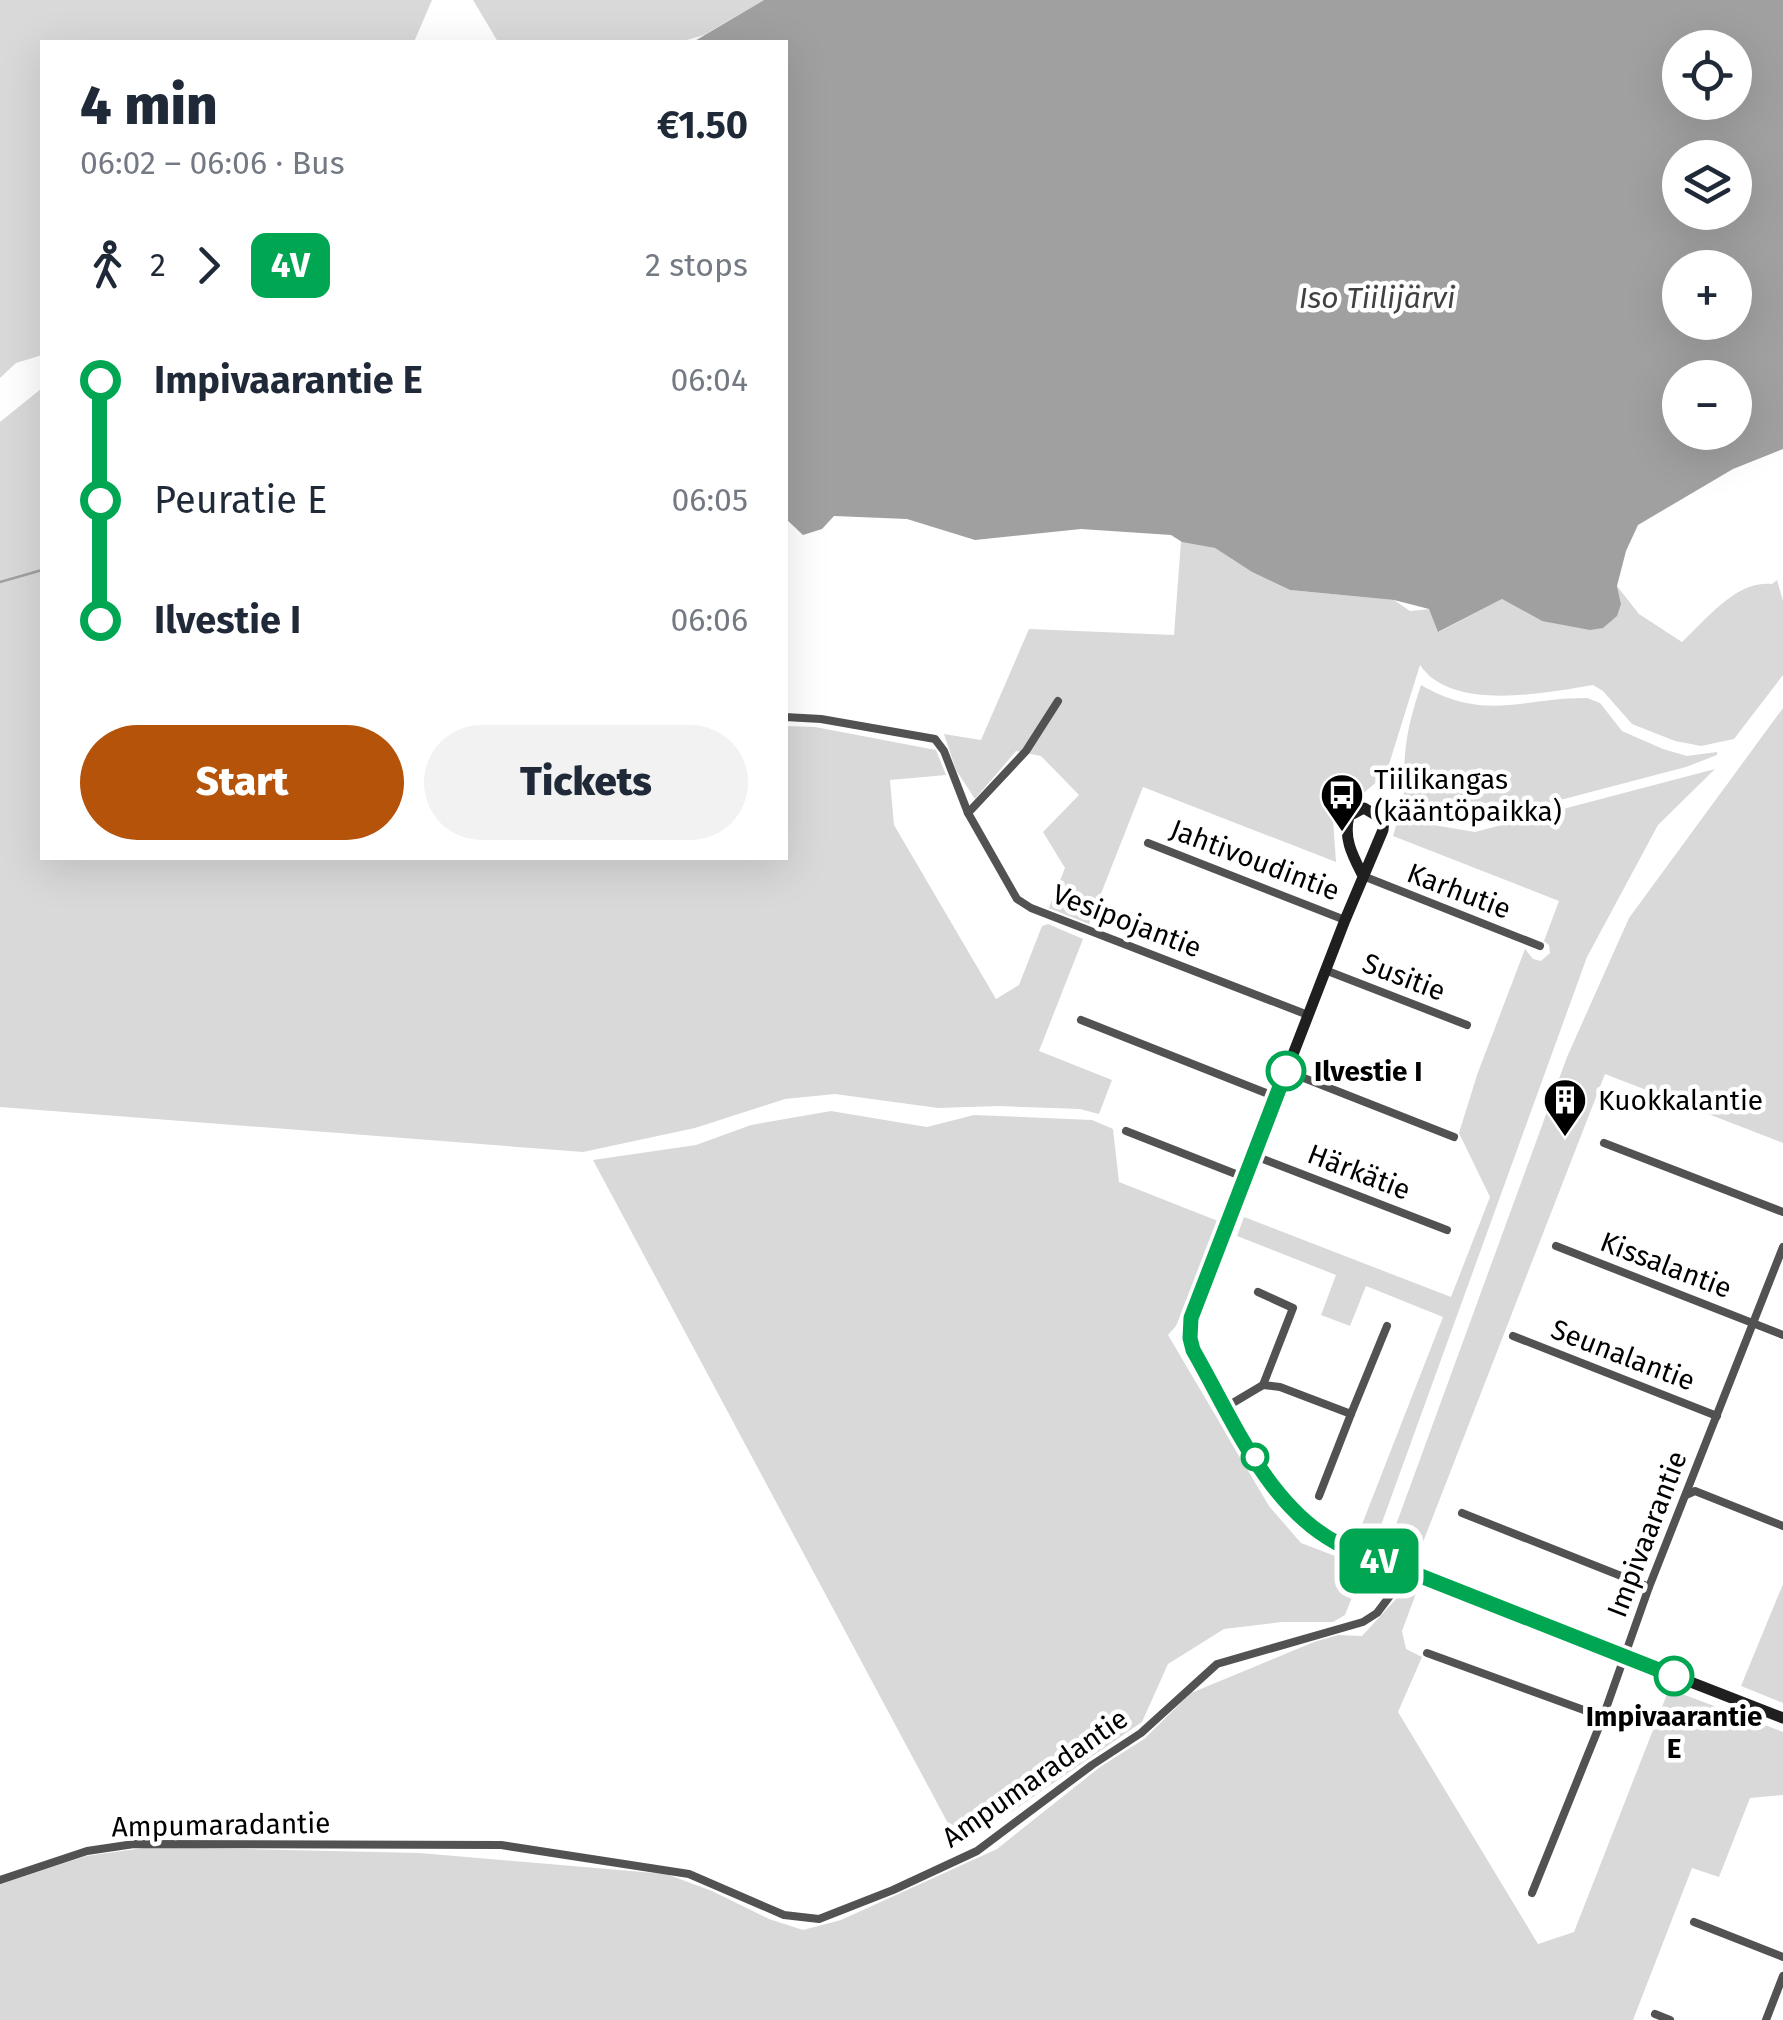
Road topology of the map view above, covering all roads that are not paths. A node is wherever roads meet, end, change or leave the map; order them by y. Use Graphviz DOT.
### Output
graph roads {
  1 [pos="1058,702"];
  2 [pos="788,718"];
  3 [pos="968,812"];
  4 [pos="1148,843"];
  5 [pos="1363,876"];
  6 [pos="1345,920"];
  7 [pos="1540,946"];
  8 [pos="1325,970"];
  9 [pos="1308,1015"];
  10 [pos="1081,1020"];
  11 [pos="1467,1025"];
  12 [pos="1286,1071"];
  13 [pos="1276,1098"];
  14 [pos="1126,1131"];
  15 [pos="1454,1136"];
  16 [pos="1604,1142"];
  17 [pos="1255,1156"];
  18 [pos="1246,1178"];
  19 [pos="1783,1212"];
  20 [pos="1448,1230"];
  21 [pos="1556,1246"];
  22 [pos="1783,1247"];
  23 [pos="1258,1292"];
  24 [pos="1756,1324"];
  25 [pos="1387,1326"];
  26 [pos="1783,1335"];
  27 [pos="1512,1336"];
  28 [pos="1263,1385"];
  29 [pos="1226,1407"];
  30 [pos="1351,1414"];
  31 [pos="1717,1416"];
  32 [pos="1686,1494"];
  33 [pos="1319,1496"];
  34 [pos="1462,1514"];
  35 [pos="1783,1526"];
  36 [pos="1408,1572"];
  37 [pos="1649,1587"];
  38 [pos="1427,1653"];
  39 [pos="1623,1656"];
  40 [pos="1603,1718"];
  41 [pos="1783,1718"];
  42 [pos="0,1880"];
  43 [pos="1532,1893"];
  44 [pos="1694,1922"];
  45 [pos="1783,1957"];
  46 [pos="1783,1976"];
  47 [pos="1655,2014"];
  48 [pos="1670,2020"];
  49 [pos="1766,2020"];
  1 -- 3 [label="street"];
  2 -- 3 [label="street, Vesipojantie"];
  3 -- 9 [label="street, Vesipojantie"];
  4 -- 6 [label="street, Jahtivoudintie"];
  5 -- 5 [label="street"];
  5 -- 6 [label="street"];
  5 -- 7 [label="street, Karhutie"];
  6 -- 8 [label="street"];
  8 -- 9 [label="street"];
  8 -- 11 [label="street, Susitie"];
  9 -- 12 [label="street"];
  10 -- 13 [label="street"];
  12 -- 13 [label="street"];
  12 -- 15 [label="street"];
  13 -- 17 [label="street"];
  14 -- 18 [label="street"];
  16 -- 19 [label="street"];
  17 -- 18 [label="street"];
  17 -- 20 [label="street, Härkätie"];
  18 -- 29 [label="street"];
  21 -- 24 [label="street, Kissalantie"];
  22 -- 24 [label="street, Impivaarantie"];
  23 -- 28 [label="street"];
  24 -- 26 [label="street, Kissalantie"];
  24 -- 31 [label="street, Impivaarantie"];
  25 -- 30 [label="street"];
  27 -- 31 [label="street, Seunalantie"];
  28 -- 29 [label="street"];
  28 -- 30 [label="street"];
  29 -- 36 [label="street"];
  30 -- 33 [label="street"];
  31 -- 32 [label="street, Impivaarantie"];
  32 -- 35 [label="street"];
  32 -- 37 [label="street, Impivaarantie"];
  34 -- 37 [label="street"];
  36 -- 39 [label="street"];
  36 -- 42 [label="street, Ampumaradantie"];
  37 -- 39 [label="street, Impivaarantie"];
  38 -- 40 [label="street"];
  39 -- 40 [label="street, Impivaarantie"];
  39 -- 41 [label="street"];
  40 -- 43 [label="street, Impivaarantie"];
  44 -- 45 [label="street"];
  46 -- 49 [label="street"];
  47 -- 48 [label="street"];
}
